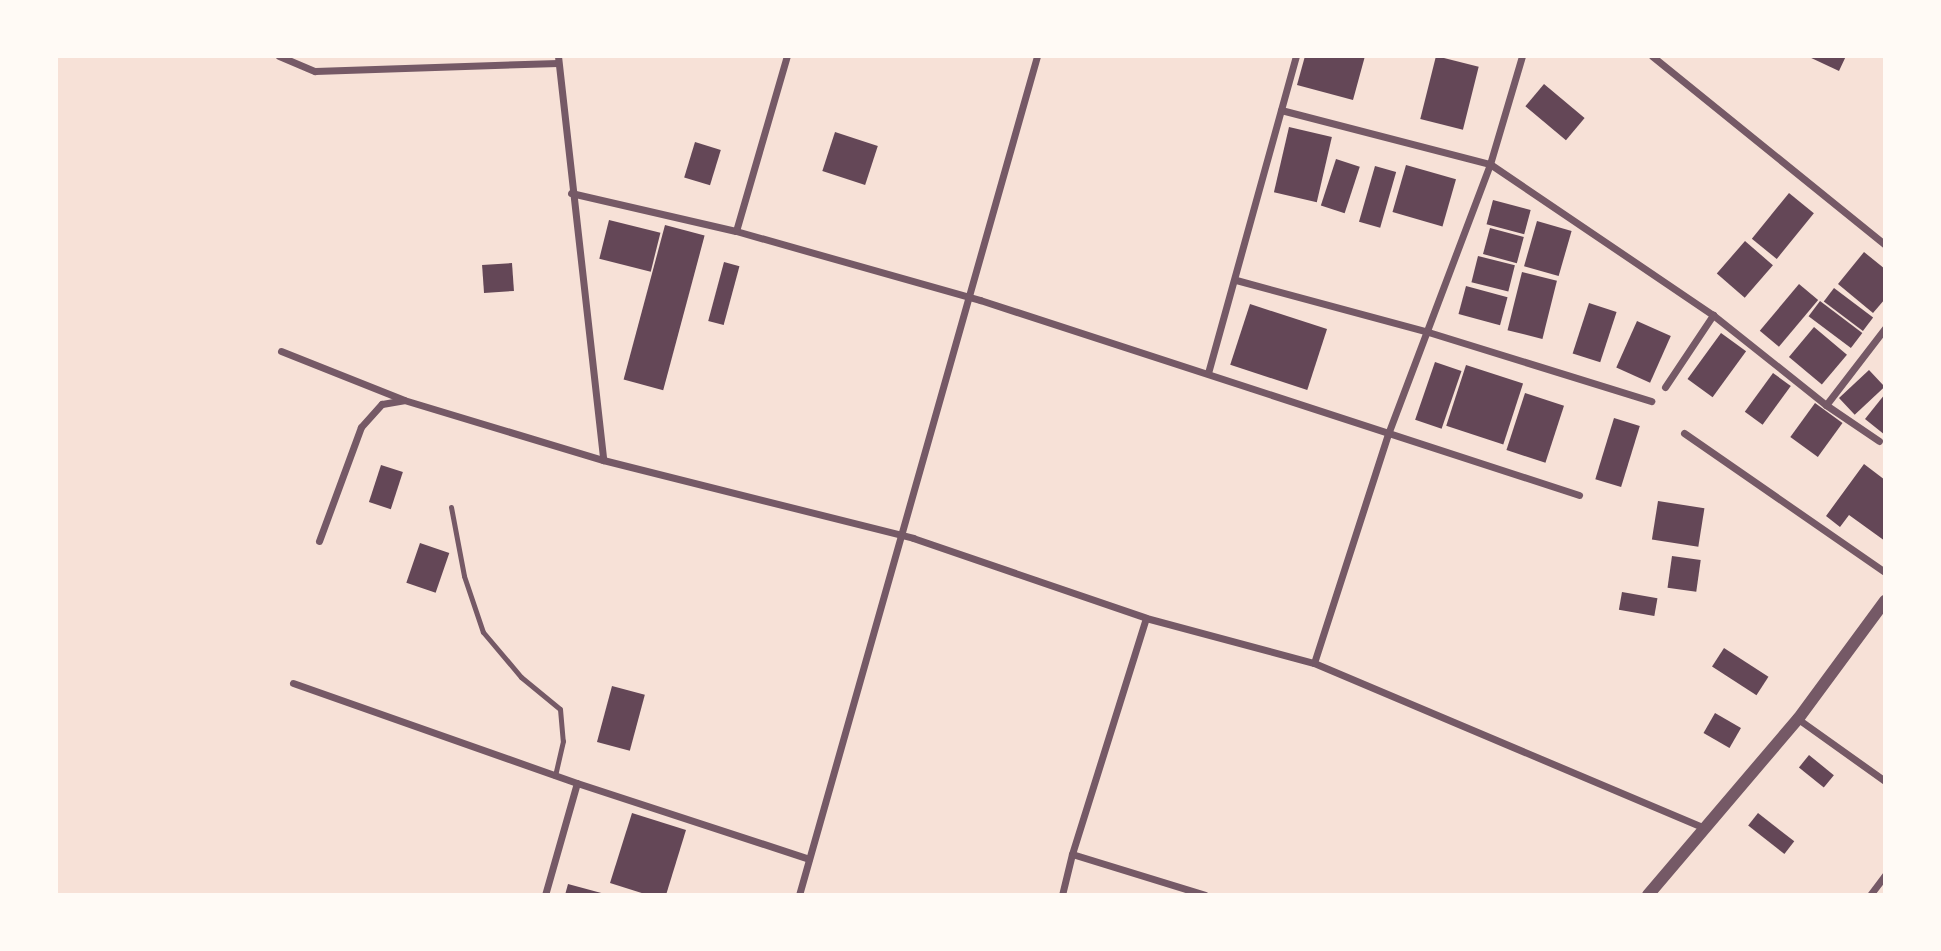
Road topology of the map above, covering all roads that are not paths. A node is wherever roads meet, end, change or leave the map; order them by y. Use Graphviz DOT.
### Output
graph roads {
  1 [pos="279,56"];
  2 [pos="787,56"];
  3 [pos="1037,56"];
  4 [pos="1296,56"];
  5 [pos="1522,56"];
  6 [pos="1652,56"];
  7 [pos="558,60"];
  8 [pos="1281,110"];
  9 [pos="1490,164"];
  10 [pos="571,193"];
  11 [pos="736,231"];
  12 [pos="1885,245"];
  13 [pos="1236,280"];
  14 [pos="968,297"];
  15 [pos="1713,315"];
  16 [pos="1885,328"];
  17 [pos="1425,331"];
  18 [pos="281,351"];
  19 [pos="1208,373"];
  20 [pos="1665,387"];
  21 [pos="404,400"];
  22 [pos="1651,401"];
  23 [pos="1826,405"];
  24 [pos="1684,433"];
  25 [pos="1388,434"];
  26 [pos="1879,441"];
  27 [pos="603,460"];
  28 [pos="1579,495"];
  29 [pos="451,507"];
  30 [pos="901,535"];
  31 [pos="319,541"];
  32 [pos="1885,572"];
  33 [pos="1885,601"];
  34 [pos="1146,618"];
  35 [pos="1314,663"];
  36 [pos="293,683"];
  37 [pos="1798,719"];
  38 [pos="555,776"];
  39 [pos="1885,781"];
  40 [pos="577,783"];
  41 [pos="1706,829"];
  42 [pos="1072,854"];
  43 [pos="810,859"];
  44 [pos="1885,875"];
  45 [pos="545,895"];
  46 [pos="799,895"];
  47 [pos="1062,895"];
  48 [pos="1205,895"];
  49 [pos="1648,895"];
  50 [pos="1870,895"];
  1 -- 7 [label="street"];
  2 -- 11 [label="street"];
  3 -- 14 [label="street"];
  4 -- 8 [label="street"];
  5 -- 9 [label="street"];
  6 -- 12 [label="street"];
  7 -- 10 [label="street"];
  8 -- 9 [label="street"];
  8 -- 13 [label="street"];
  9 -- 15 [label="street"];
  9 -- 17 [label="street"];
  10 -- 11 [label="street"];
  10 -- 27 [label="street"];
  11 -- 14 [label="street"];
  13 -- 17 [label="street"];
  13 -- 19 [label="street"];
  14 -- 19 [label="street"];
  14 -- 30 [label="street"];
  15 -- 20 [label="street"];
  15 -- 23 [label="street"];
  16 -- 23 [label="street"];
  17 -- 22 [label="street"];
  17 -- 25 [label="street"];
  18 -- 21 [label="street"];
  19 -- 25 [label="street"];
  21 -- 27 [label="street"];
  21 -- 31 [label="street"];
  23 -- 26 [label="street"];
  24 -- 32 [label="street"];
  25 -- 28 [label="street"];
  25 -- 35 [label="street"];
  27 -- 30 [label="street"];
  29 -- 38 [label="lane"];
  30 -- 34 [label="street"];
  30 -- 43 [label="street"];
  33 -- 37 [label="street"];
  34 -- 35 [label="street"];
  34 -- 42 [label="street"];
  35 -- 41 [label="street"];
  36 -- 38 [label="street"];
  37 -- 39 [label="street"];
  37 -- 41 [label="street"];
  38 -- 40 [label="street"];
  40 -- 43 [label="street"];
  40 -- 45 [label="street"];
  41 -- 49 [label="street"];
  42 -- 47 [label="street"];
  42 -- 48 [label="street"];
  43 -- 46 [label="street"];
  44 -- 50 [label="street"];
}
